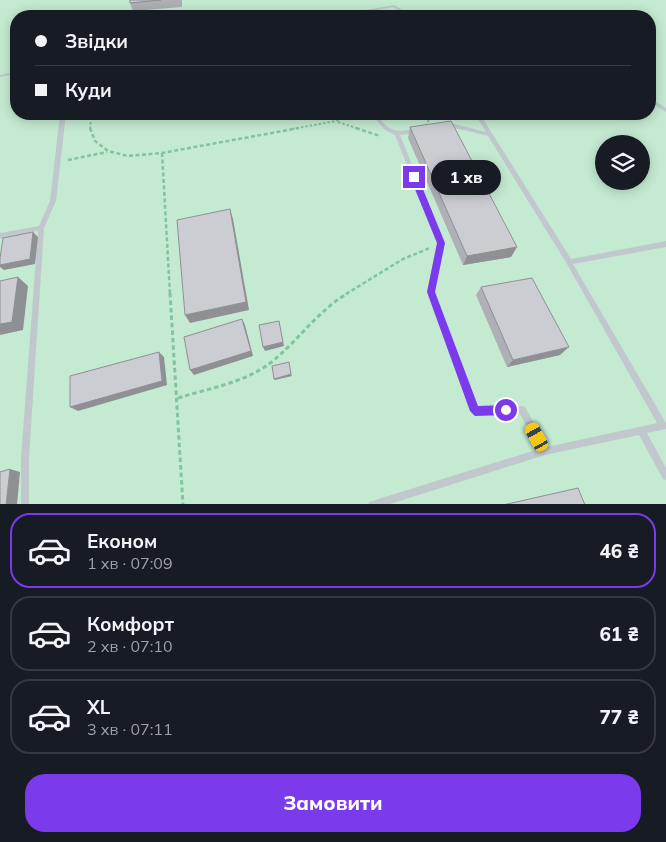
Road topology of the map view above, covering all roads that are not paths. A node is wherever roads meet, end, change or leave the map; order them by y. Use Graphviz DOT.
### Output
graph roads {
  1 [pos="371,10"];
  2 [pos="401,10"];
  3 [pos="62,120"];
  4 [pos="378,120"];
  5 [pos="481,120"];
  6 [pos="439,126"];
  7 [pos="423,129"];
  8 [pos="397,135"];
  9 [pos="490,135"];
  10 [pos="41,228"];
  11 [pos="0,236"];
  12 [pos="666,244"];
  13 [pos="569,262"];
  14 [pos="641,430"];
  15 [pos="545,451"];
  16 [pos="666,476"];
  17 [pos="25,504"];
  18 [pos="372,504"];
  1 -- 2 [label="lane"];
  3 -- 10 [label="lane"];
  4 -- 8 [label="lane"];
  5 -- 9 [label="lane"];
  6 -- 9 [label="lane"];
  7 -- 8 [label="lane"];
  8 -- 15 [label="lane"];
  9 -- 13 [label="lane"];
  10 -- 11 [label="lane"];
  10 -- 17 [label="lane"];
  12 -- 13 [label="lane"];
  13 -- 14 [label="lane"];
  14 -- 15 [label="lane"];
  14 -- 16 [label="lane"];
  15 -- 18 [label="lane"];
}
